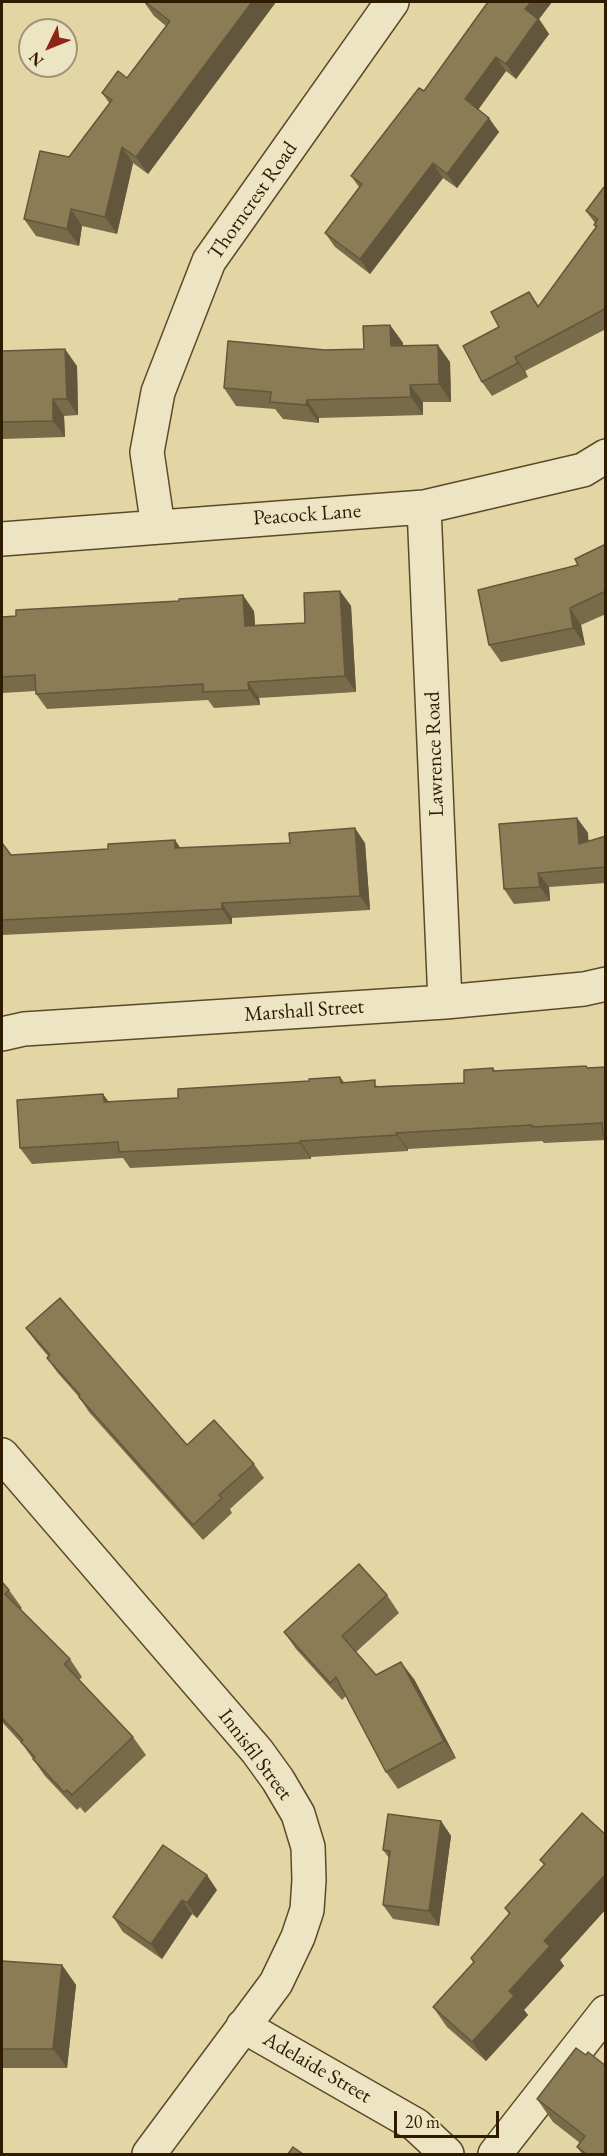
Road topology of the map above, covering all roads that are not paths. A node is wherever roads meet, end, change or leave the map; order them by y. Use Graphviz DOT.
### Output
graph roads {
  1 [pos="392,2"];
  2 [pos="606,456"];
  3 [pos="424,507"];
  4 [pos="158,527"];
  5 [pos="2,539"];
  6 [pos="606,984"];
  7 [pos="445,1002"];
  8 [pos="2,1034"];
  9 [pos="2,1455"];
  10 [pos="606,2012"];
  11 [pos="243,2026"];
  12 [pos="148,2154"];
  13 [pos="447,2154"];
  14 [pos="495,2154"];
  1 -- 4 [label="street, Thorncrest Road"];
  2 -- 3 [label="street, Peacock Lane"];
  3 -- 4 [label="street, Peacock Lane"];
  3 -- 7 [label="street, Lawrence Road"];
  4 -- 5 [label="street, Peacock Lane"];
  6 -- 7 [label="street, Marshall Street"];
  7 -- 8 [label="street, Marshall Street"];
  9 -- 11 [label="street, Innisfil Street"];
  10 -- 14 [label="street"];
  11 -- 12 [label="street, Innisfil Street"];
  11 -- 13 [label="street, Adelaide Street"];
}
